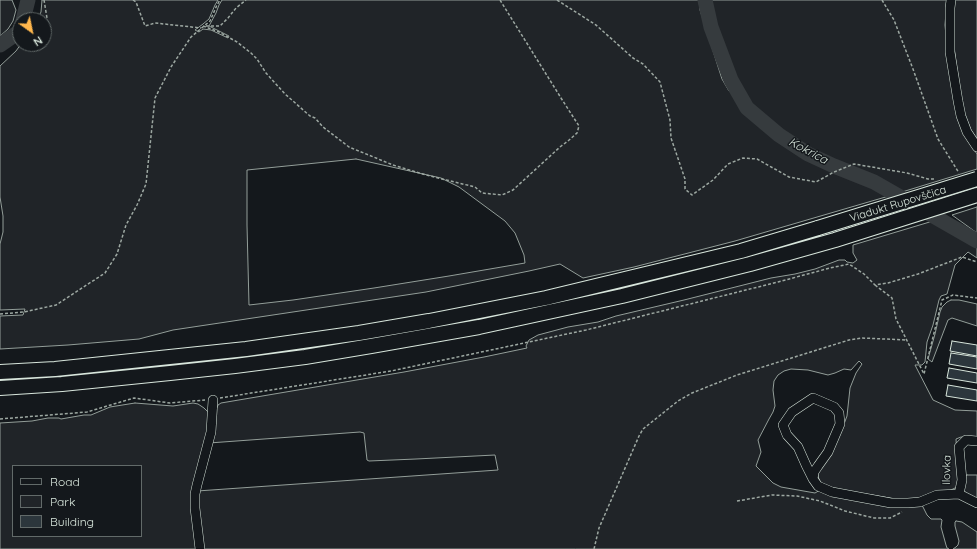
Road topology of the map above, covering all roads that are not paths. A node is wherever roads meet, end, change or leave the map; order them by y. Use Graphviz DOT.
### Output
graph roads {
  1 [pos="950,0"];
  2 [pos="977,147"];
  3 [pos="977,179"];
  4 [pos="977,196"];
  5 [pos="0,372"];
  6 [pos="0,388"];
  7 [pos="213,400"];
  8 [pos="977,441"];
  9 [pos="813,478"];
  10 [pos="959,494"];
  11 [pos="977,503"];
  12 [pos="200,549"];
  1 -- 2 [label="street"];
  3 -- 5 [label="highway, Viadukt Rupovščica, bridge"];
  4 -- 6 [label="highway, Viadukt Rupovščica"];
  7 -- 12 [label="street"];
  8 -- 10 [label="street, Ilovka"];
  9 -- 9 [label="street"];
  9 -- 10 [label="street"];
  10 -- 11 [label="street, Ilovka"];
}
